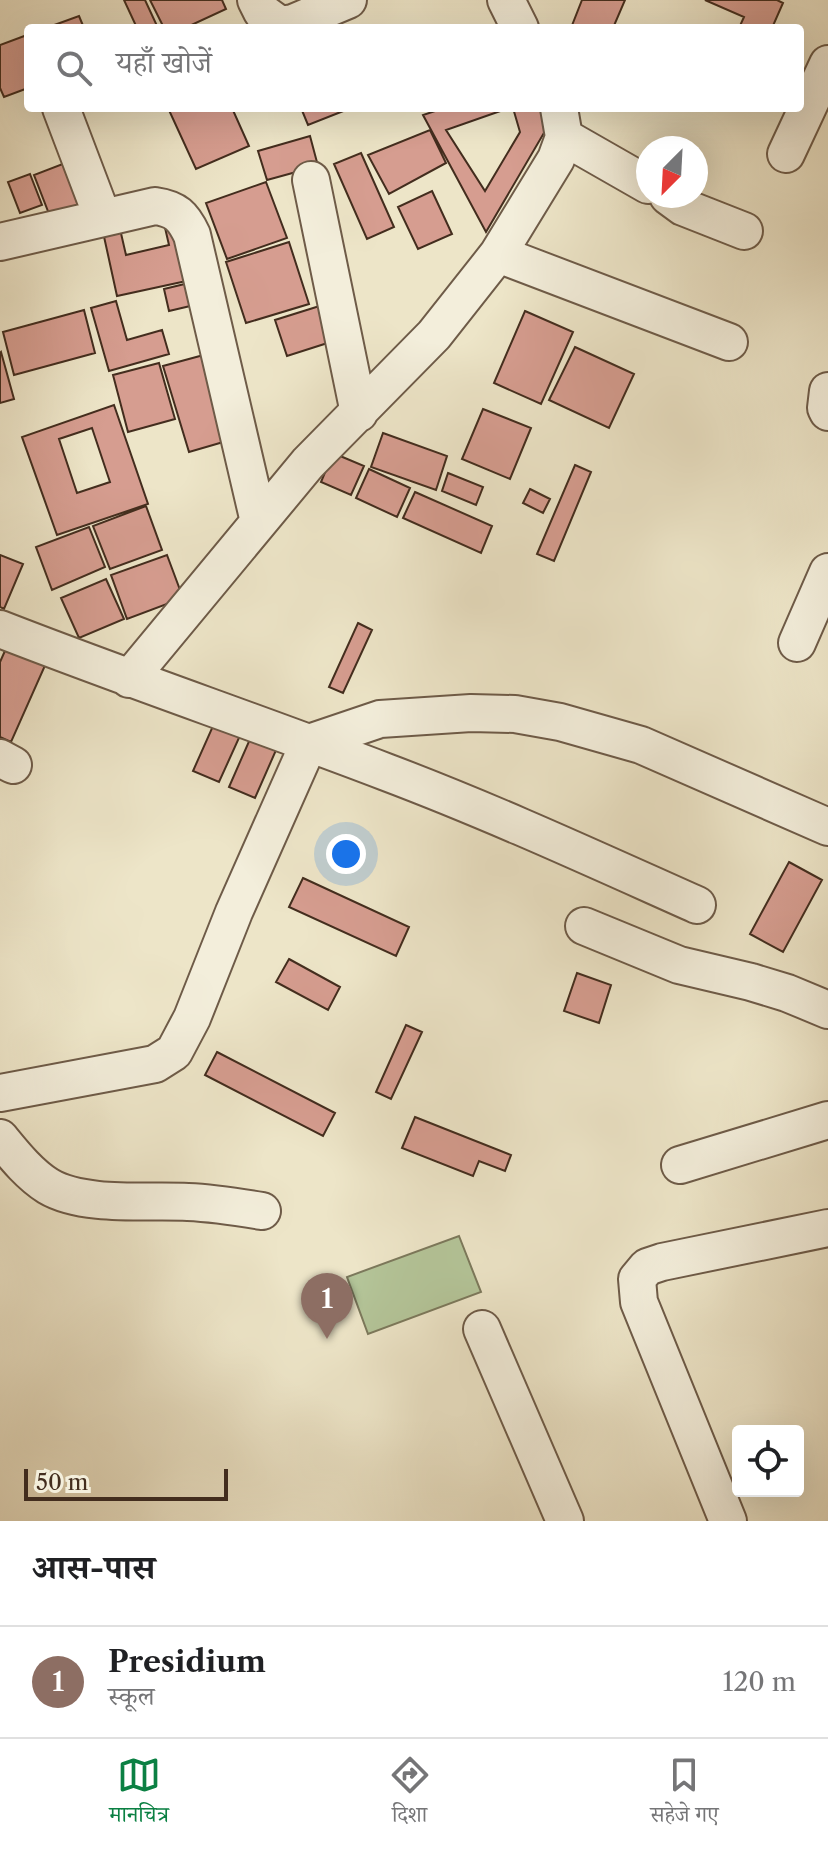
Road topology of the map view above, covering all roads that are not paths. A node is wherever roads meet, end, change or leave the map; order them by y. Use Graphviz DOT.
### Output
graph roads {
  1 [pos="256,0"];
  2 [pos="348,0"];
  3 [pos="506,0"];
  4 [pos="278,24"];
  5 [pos="286,24"];
  6 [pos="518,24"];
  7 [pos="824,85"];
  8 [pos="63,112"];
  9 [pos="561,123"];
  10 [pos="786,154"];
  11 [pos="636,176"];
  12 [pos="311,180"];
  13 [pos="686,208"];
  14 [pos="102,216"];
  15 [pos="744,231"];
  16 [pos="0,242"];
  17 [pos="498,254"];
  18 [pos="729,342"];
  19 [pos="828,391"];
  20 [pos="828,412"];
  21 [pos="359,413"];
  22 [pos="259,522"];
  23 [pos="828,572"];
  24 [pos="0,629"];
  25 [pos="797,643"];
  26 [pos="129,679"];
  27 [pos="309,743"];
  28 [pos="828,827"];
  29 [pos="697,905"];
  30 [pos="584,926"];
  31 [pos="828,1010"];
  32 [pos="0,1093"];
  33 [pos="828,1120"];
  34 [pos="0,1138"];
  35 [pos="680,1165"];
  36 [pos="262,1211"];
  37 [pos="828,1228"];
  38 [pos="482,1329"];
  39 [pos="565,1521"];
  40 [pos="728,1521"];
  1 -- 4 [label="street"];
  2 -- 5 [label="street"];
  3 -- 6 [label="street"];
  7 -- 10 [label="street"];
  8 -- 14 [label="street"];
  9 -- 11 [label="street"];
  9 -- 17 [label="street"];
  12 -- 21 [label="street"];
  13 -- 15 [label="street"];
  14 -- 16 [label="street"];
  14 -- 22 [label="street"];
  17 -- 18 [label="street"];
  17 -- 21 [label="street"];
  19 -- 20 [label="street"];
  21 -- 22 [label="street"];
  22 -- 26 [label="street"];
  23 -- 25 [label="street"];
  24 -- 26 [label="street"];
  26 -- 27 [label="street"];
  27 -- 28 [label="street"];
  27 -- 29 [label="street"];
  27 -- 32 [label="street"];
  30 -- 31 [label="street"];
  33 -- 35 [label="street"];
  34 -- 36 [label="street"];
  37 -- 40 [label="street"];
  38 -- 39 [label="street"];
}
